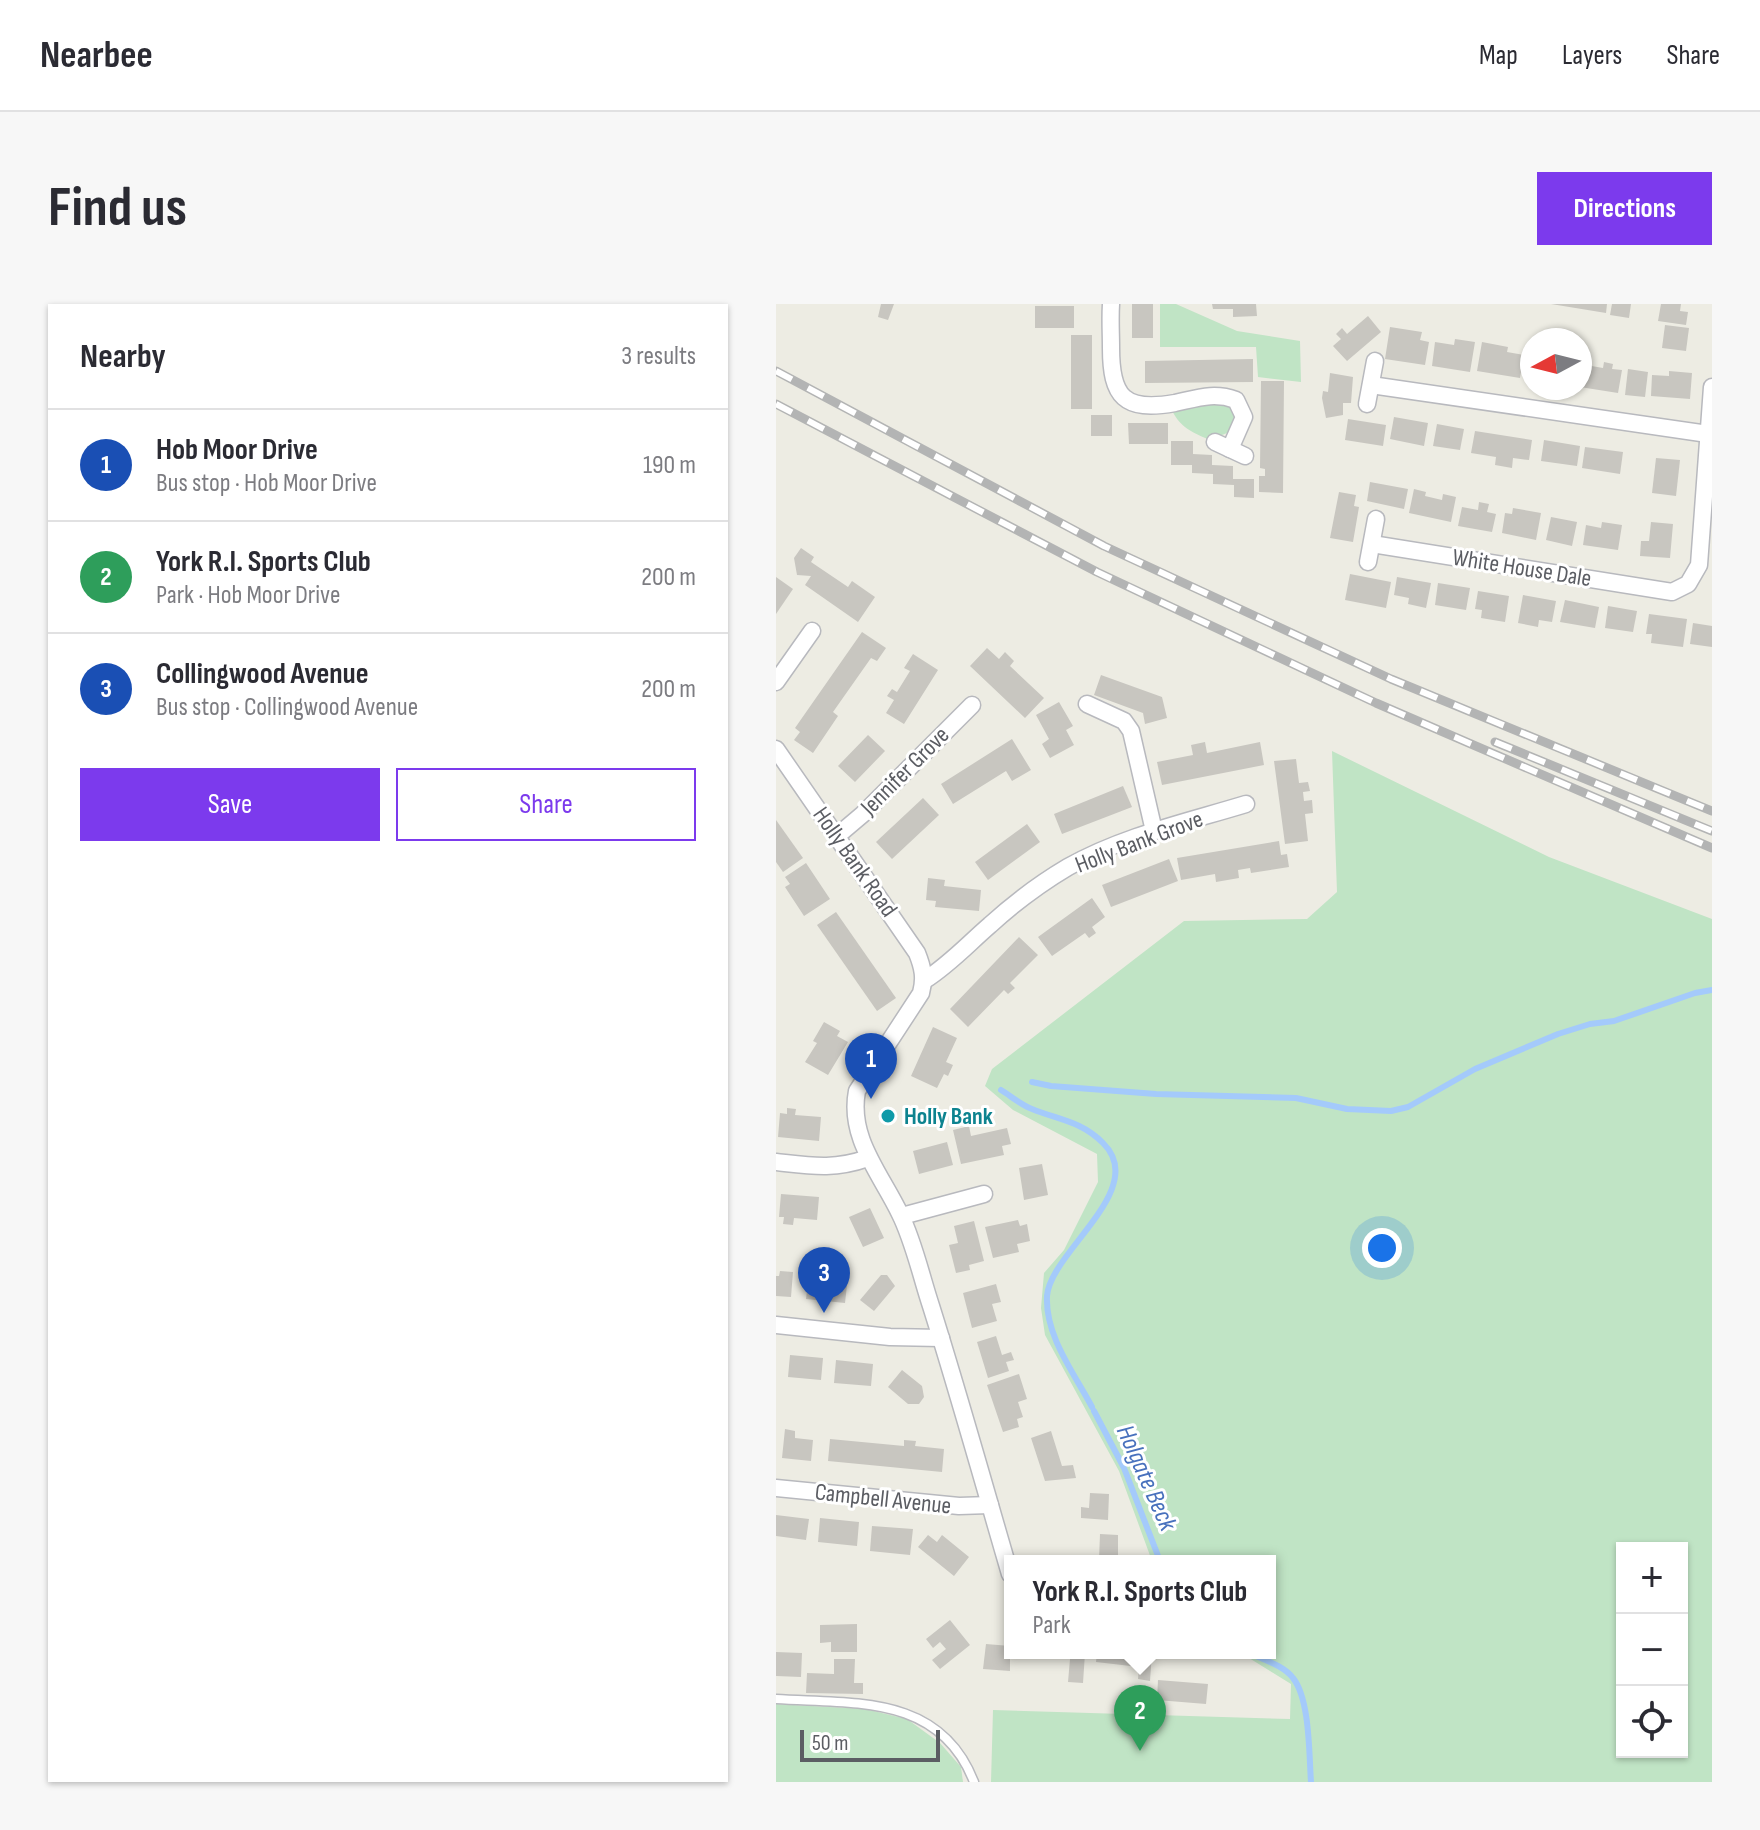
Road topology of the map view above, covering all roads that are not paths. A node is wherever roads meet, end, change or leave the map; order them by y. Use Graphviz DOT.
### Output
graph roads {
  1 [pos="1111,304"];
  2 [pos="1375,361"];
  3 [pos="1371,385"];
  4 [pos="1712,387"];
  5 [pos="1367,404"];
  6 [pos="1708,434"];
  7 [pos="1230,449"];
  8 [pos="1376,519"];
  9 [pos="1372,544"];
  10 [pos="1368,562"];
  11 [pos="812,631"];
  12 [pos="776,682"];
  13 [pos="1087,704"];
  14 [pos="972,705"];
  15 [pos="776,749"];
  16 [pos="1246,804"];
  17 [pos="1154,831"];
  18 [pos="837,836"];
  19 [pos="925,980"];
  20 [pos="868,1158"];
  21 [pos="776,1162"];
  22 [pos="984,1194"];
  23 [pos="902,1216"];
  24 [pos="776,1325"];
  25 [pos="941,1338"];
  26 [pos="776,1488"];
  27 [pos="990,1505"];
  28 [pos="1004,1555"];
  29 [pos="776,1699"];
  30 [pos="974,1782"];
  1 -- 7 [label="street"];
  2 -- 3 [label="street"];
  3 -- 5 [label="street"];
  3 -- 6 [label="street"];
  4 -- 6 [label="street"];
  6 -- 9 [label="street, White House Dale"];
  8 -- 9 [label="street"];
  9 -- 10 [label="street"];
  11 -- 12 [label="street"];
  13 -- 17 [label="street"];
  14 -- 18 [label="street, Jennifer Grove"];
  15 -- 18 [label="street, Holly Bank Road"];
  16 -- 17 [label="street, Holly Bank Grove"];
  17 -- 19 [label="street, Holly Bank Grove"];
  18 -- 19 [label="street, Holly Bank Road"];
  19 -- 20 [label="street"];
  20 -- 21 [label="street"];
  20 -- 23 [label="street"];
  22 -- 23 [label="street"];
  23 -- 25 [label="street"];
  24 -- 25 [label="street"];
  25 -- 27 [label="street"];
  26 -- 27 [label="street, Campbell Avenue"];
  27 -- 28 [label="street"];
  29 -- 30 [label="lane"];
}
